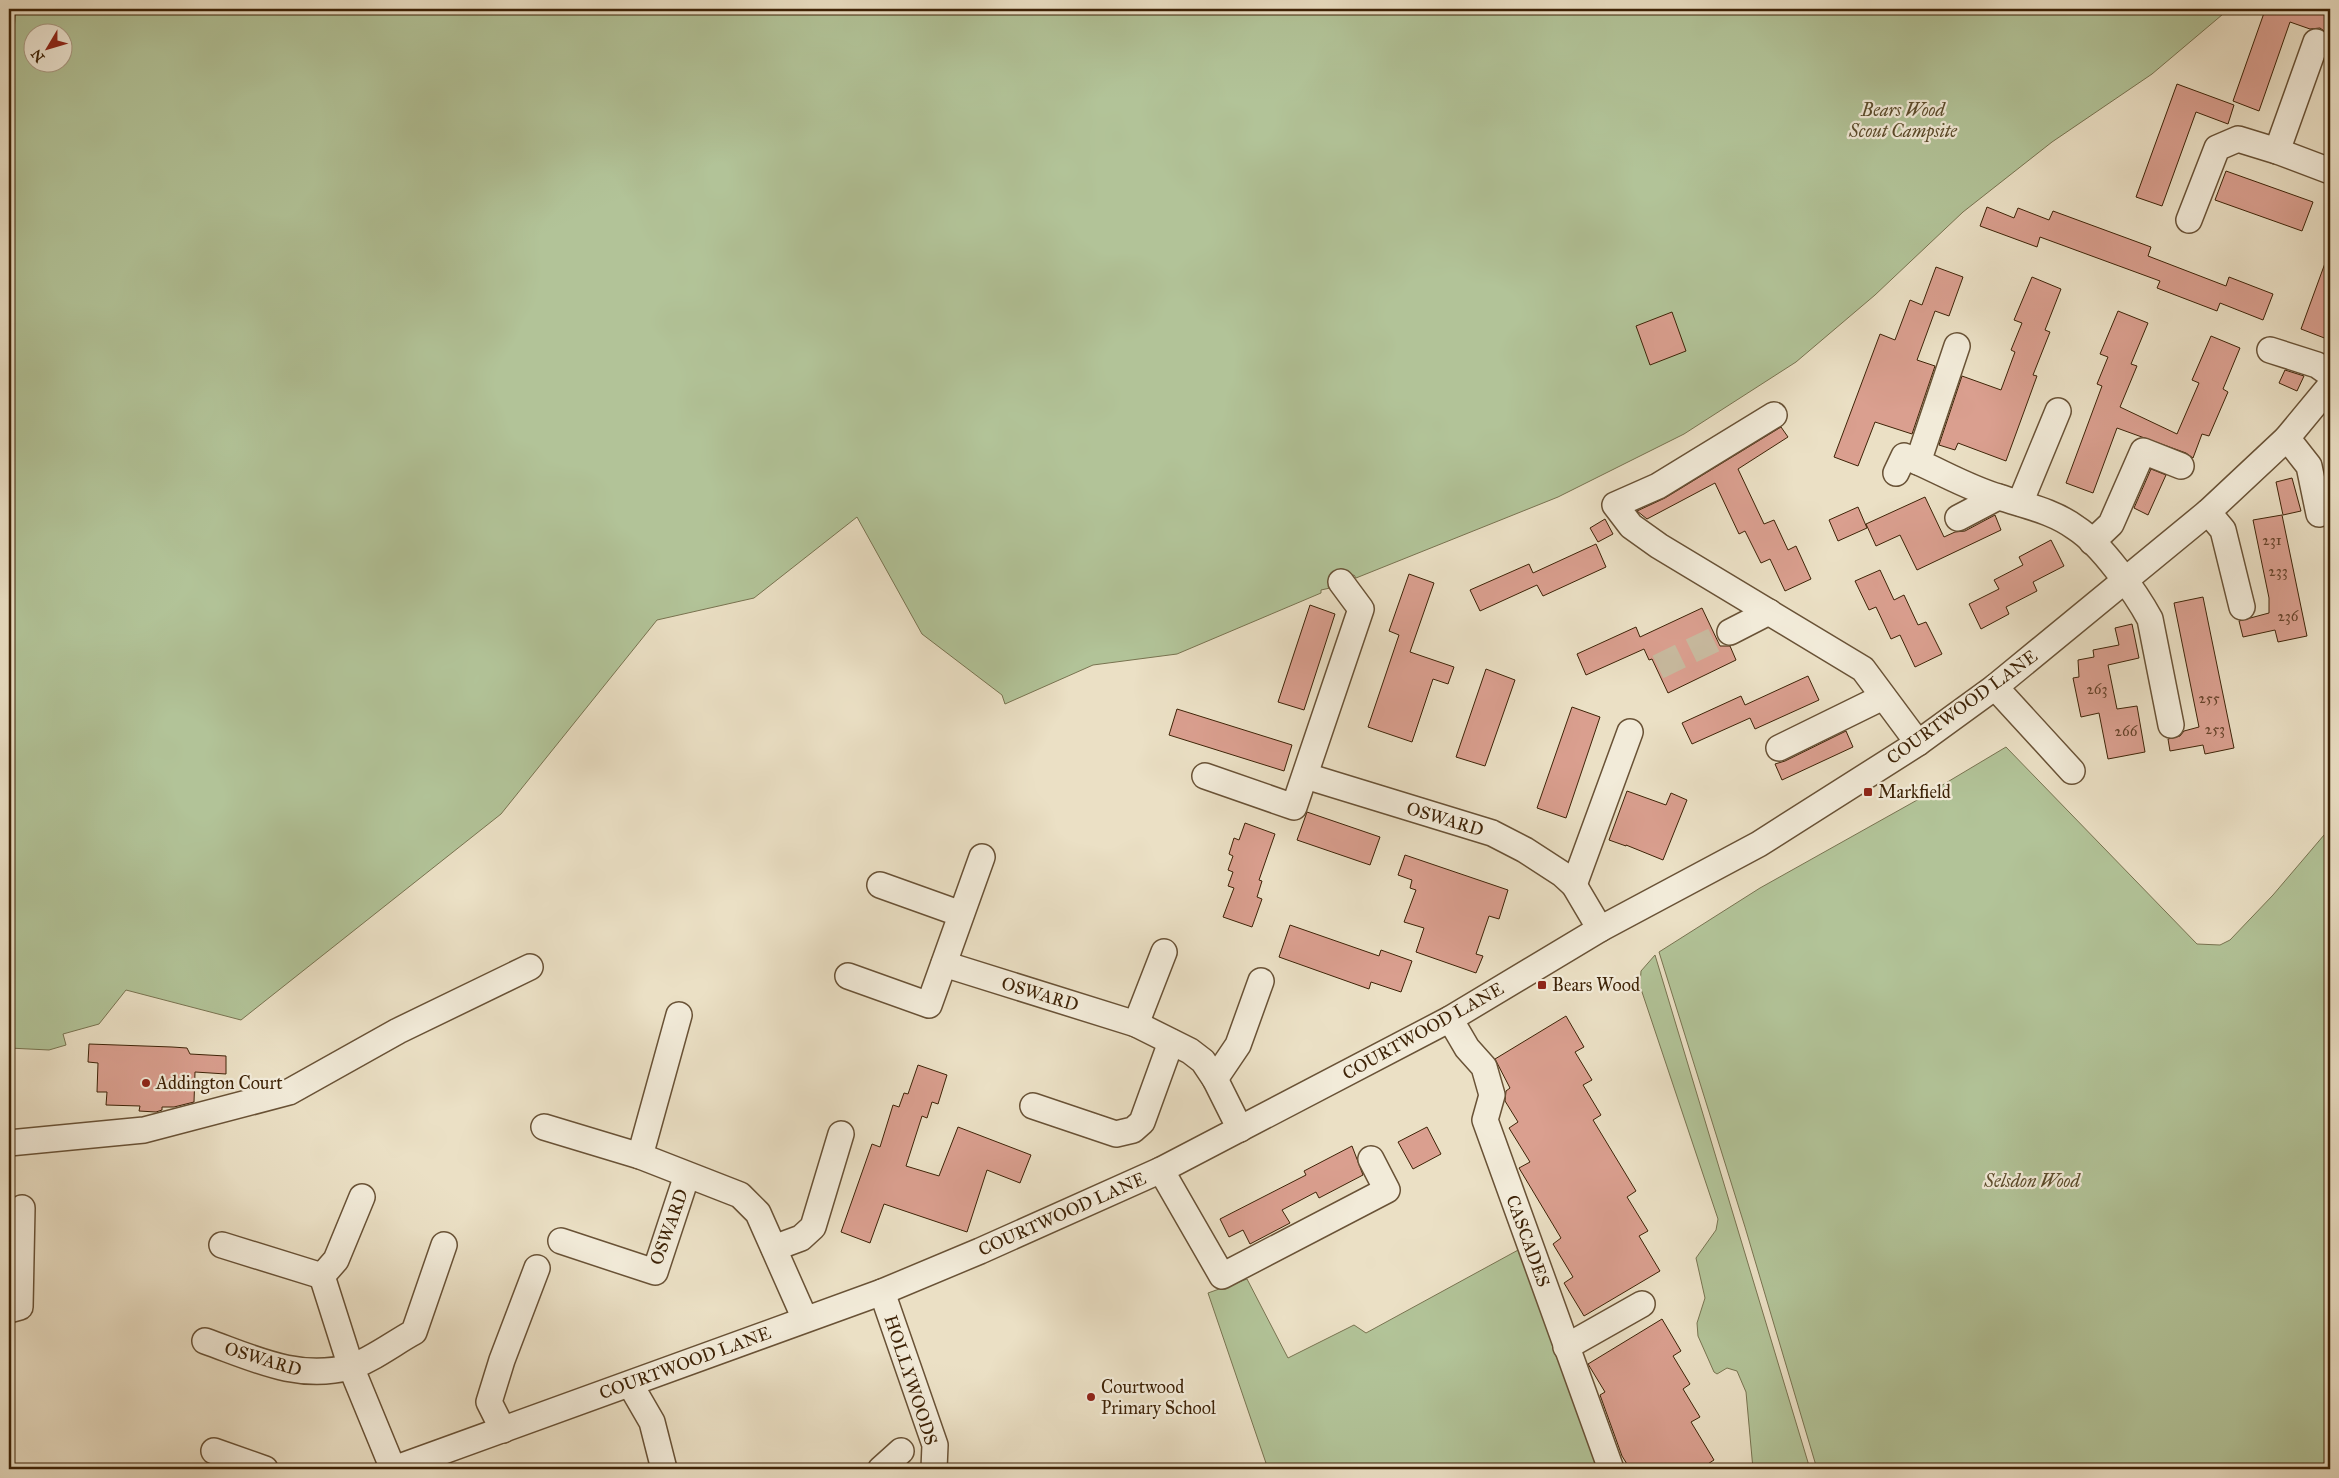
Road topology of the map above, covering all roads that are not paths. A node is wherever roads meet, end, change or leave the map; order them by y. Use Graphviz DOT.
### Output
graph roads {
  1 [pos="2316,42"];
  2 [pos="2277,150"];
  3 [pos="2330,171"];
  4 [pos="2189,220"];
  5 [pos="1957,346"];
  6 [pos="2270,350"];
  7 [pos="2330,374"];
  8 [pos="2330,386"];
  9 [pos="2058,411"];
  10 [pos="1774,415"];
  11 [pos="2287,438"];
  12 [pos="1918,462"];
  13 [pos="2181,466"];
  14 [pos="1896,472"];
  15 [pos="2009,500"];
  16 [pos="2208,512"];
  17 [pos="2320,514"];
  18 [pos="1958,518"];
  19 [pos="2092,542"];
  20 [pos="1341,582"];
  21 [pos="2126,582"];
  22 [pos="2242,606"];
  23 [pos="1769,612"];
  24 [pos="1730,632"];
  25 [pos="1995,687"];
  26 [pos="1883,697"];
  27 [pos="2171,725"];
  28 [pos="1630,732"];
  29 [pos="1918,743"];
  30 [pos="1779,748"];
  31 [pos="2072,771"];
  32 [pos="1205,776"];
  33 [pos="1306,776"];
  34 [pos="982,857"];
  35 [pos="880,885"];
  36 [pos="1574,885"];
  37 [pos="961,914"];
  38 [pos="1600,929"];
  39 [pos="1164,952"];
  40 [pos="944,964"];
  41 [pos="530,966"];
  42 [pos="848,976"];
  43 [pos="1261,981"];
  44 [pos="678,1015"];
  45 [pos="1450,1019"];
  46 [pos="1136,1024"];
  47 [pos="1171,1042"];
  48 [pos="1215,1079"];
  49 [pos="1033,1106"];
  50 [pos="544,1127"];
  51 [pos="1240,1129"];
  52 [pos="841,1134"];
  53 [pos="9,1143"];
  54 [pos="640,1156"];
  55 [pos="1372,1159"];
  56 [pos="1161,1170"];
  57 [pos="687,1175"];
  58 [pos="362,1198"];
  59 [pos="22,1208"];
  60 [pos="561,1241"];
  61 [pos="222,1245"];
  62 [pos="444,1245"];
  63 [pos="774,1248"];
  64 [pos="536,1268"];
  65 [pos="322,1276"];
  66 [pos="882,1292"];
  67 [pos="1642,1304"];
  68 [pos="9,1310"];
  69 [pos="805,1319"];
  70 [pos="205,1340"];
  71 [pos="1566,1347"];
  72 [pos="351,1367"];
  73 [pos="630,1384"];
  74 [pos="503,1430"];
  75 [pos="214,1451"];
  76 [pos="901,1451"];
  77 [pos="265,1469"];
  78 [pos="394,1469"];
  79 [pos="664,1469"];
  80 [pos="881,1469"];
  81 [pos="934,1469"];
  82 [pos="1611,1469"];
  1 -- 2 [label="street"];
  2 -- 3 [label="street"];
  2 -- 4 [label="street"];
  5 -- 12 [label="street"];
  6 -- 7 [label="street"];
  8 -- 11 [label="street, COURTWOOD LANE"];
  9 -- 15 [label="street"];
  10 -- 23 [label="street"];
  11 -- 16 [label="street, COURTWOOD LANE"];
  11 -- 17 [label="street"];
  12 -- 14 [label="street"];
  12 -- 15 [label="street"];
  13 -- 19 [label="street"];
  15 -- 18 [label="street"];
  15 -- 19 [label="street"];
  16 -- 21 [label="street, COURTWOOD LANE"];
  16 -- 22 [label="street"];
  19 -- 21 [label="street"];
  20 -- 33 [label="street"];
  21 -- 25 [label="street, COURTWOOD LANE"];
  21 -- 27 [label="street"];
  23 -- 24 [label="street"];
  23 -- 26 [label="street"];
  25 -- 29 [label="street, COURTWOOD LANE"];
  25 -- 31 [label="street"];
  26 -- 29 [label="street"];
  26 -- 30 [label="street"];
  28 -- 36 [label="street"];
  29 -- 38 [label="street, COURTWOOD LANE"];
  32 -- 33 [label="street"];
  33 -- 36 [label="street, OSWARD"];
  34 -- 37 [label="street"];
  35 -- 37 [label="street"];
  36 -- 38 [label="street, OSWARD"];
  37 -- 40 [label="street"];
  38 -- 45 [label="street, COURTWOOD LANE"];
  39 -- 46 [label="street"];
  40 -- 42 [label="street"];
  40 -- 46 [label="street, OSWARD"];
  41 -- 53 [label="street"];
  43 -- 48 [label="street"];
  44 -- 54 [label="street"];
  45 -- 51 [label="street, COURTWOOD LANE"];
  45 -- 71 [label="street, CASCADES"];
  46 -- 47 [label="street, OSWARD"];
  47 -- 48 [label="street, OSWARD"];
  47 -- 49 [label="street"];
  48 -- 51 [label="street, OSWARD"];
  50 -- 54 [label="street, OSWARD"];
  51 -- 56 [label="street, COURTWOOD LANE"];
  52 -- 63 [label="street"];
  54 -- 57 [label="street, OSWARD"];
  55 -- 56 [label="street"];
  56 -- 66 [label="street, COURTWOOD LANE"];
  57 -- 60 [label="street, OSWARD"];
  57 -- 63 [label="street, OSWARD"];
  58 -- 65 [label="street"];
  59 -- 68 [label="street"];
  61 -- 65 [label="street"];
  62 -- 72 [label="street, OSWARD"];
  63 -- 69 [label="street, OSWARD"];
  64 -- 74 [label="street"];
  65 -- 72 [label="street"];
  66 -- 69 [label="street, COURTWOOD LANE"];
  66 -- 81 [label="street, HOLLYWOODS"];
  67 -- 71 [label="street"];
  69 -- 73 [label="street, COURTWOOD LANE"];
  70 -- 72 [label="street, OSWARD"];
  71 -- 82 [label="street, CASCADES"];
  72 -- 78 [label="street"];
  73 -- 74 [label="street, COURTWOOD LANE"];
  73 -- 79 [label="street"];
  74 -- 78 [label="street, COURTWOOD LANE"];
  75 -- 77 [label="street"];
  76 -- 80 [label="street"];
}
